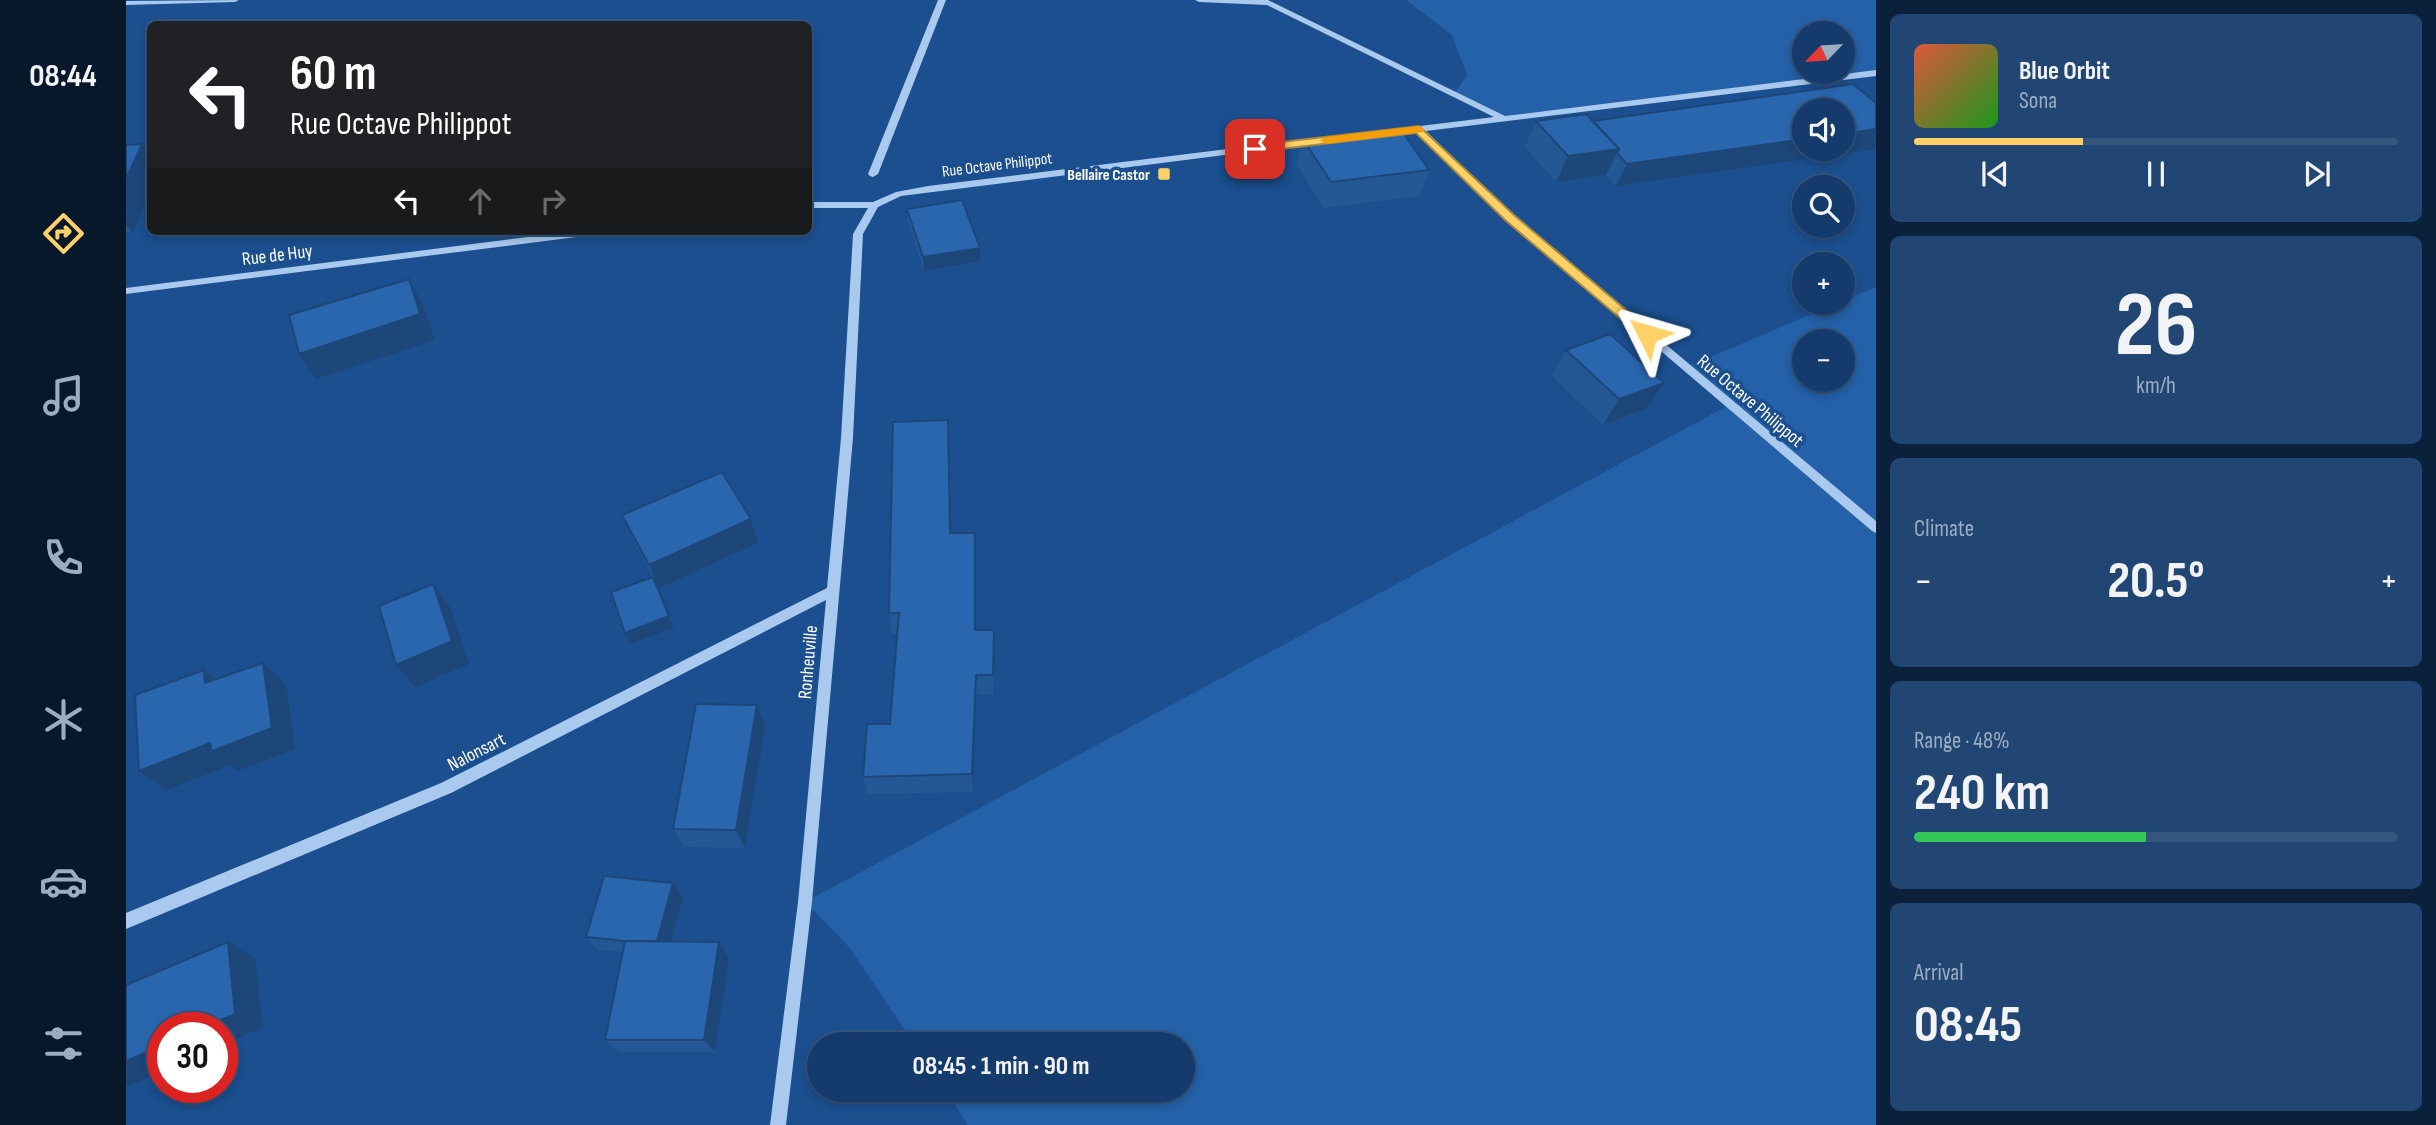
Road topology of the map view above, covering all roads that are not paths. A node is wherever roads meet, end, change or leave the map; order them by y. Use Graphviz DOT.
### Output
graph roads {
  1 [pos="235,0"];
  2 [pos="942,0"];
  3 [pos="1199,0"];
  4 [pos="1265,1"];
  5 [pos="126,3"];
  6 [pos="1876,73"];
  7 [pos="1503,119"];
  8 [pos="1419,129"];
  9 [pos="1378,134"];
  10 [pos="1323,141"];
  11 [pos="873,174"];
  12 [pos="812,205"];
  13 [pos="874,205"];
  14 [pos="568,235"];
  15 [pos="126,290"];
  16 [pos="1876,528"];
  17 [pos="832,591"];
  18 [pos="126,921"];
  19 [pos="778,1125"];
  1 -- 5 [label="street"];
  2 -- 11 [label="street"];
  3 -- 4 [label="street"];
  4 -- 7 [label="street"];
  6 -- 7 [label="street"];
  7 -- 8 [label="street"];
  8 -- 9 [label="street"];
  8 -- 16 [label="street, Rue Octave Philippot"];
  10 -- 13 [label="street, Rue Octave Philippot"];
  12 -- 13 [label="street"];
  13 -- 17 [label="street, Ronheuville"];
  14 -- 15 [label="street, Rue de Huy"];
  17 -- 18 [label="street, Nalonsart"];
  17 -- 19 [label="street, Ronheuville"];
}
